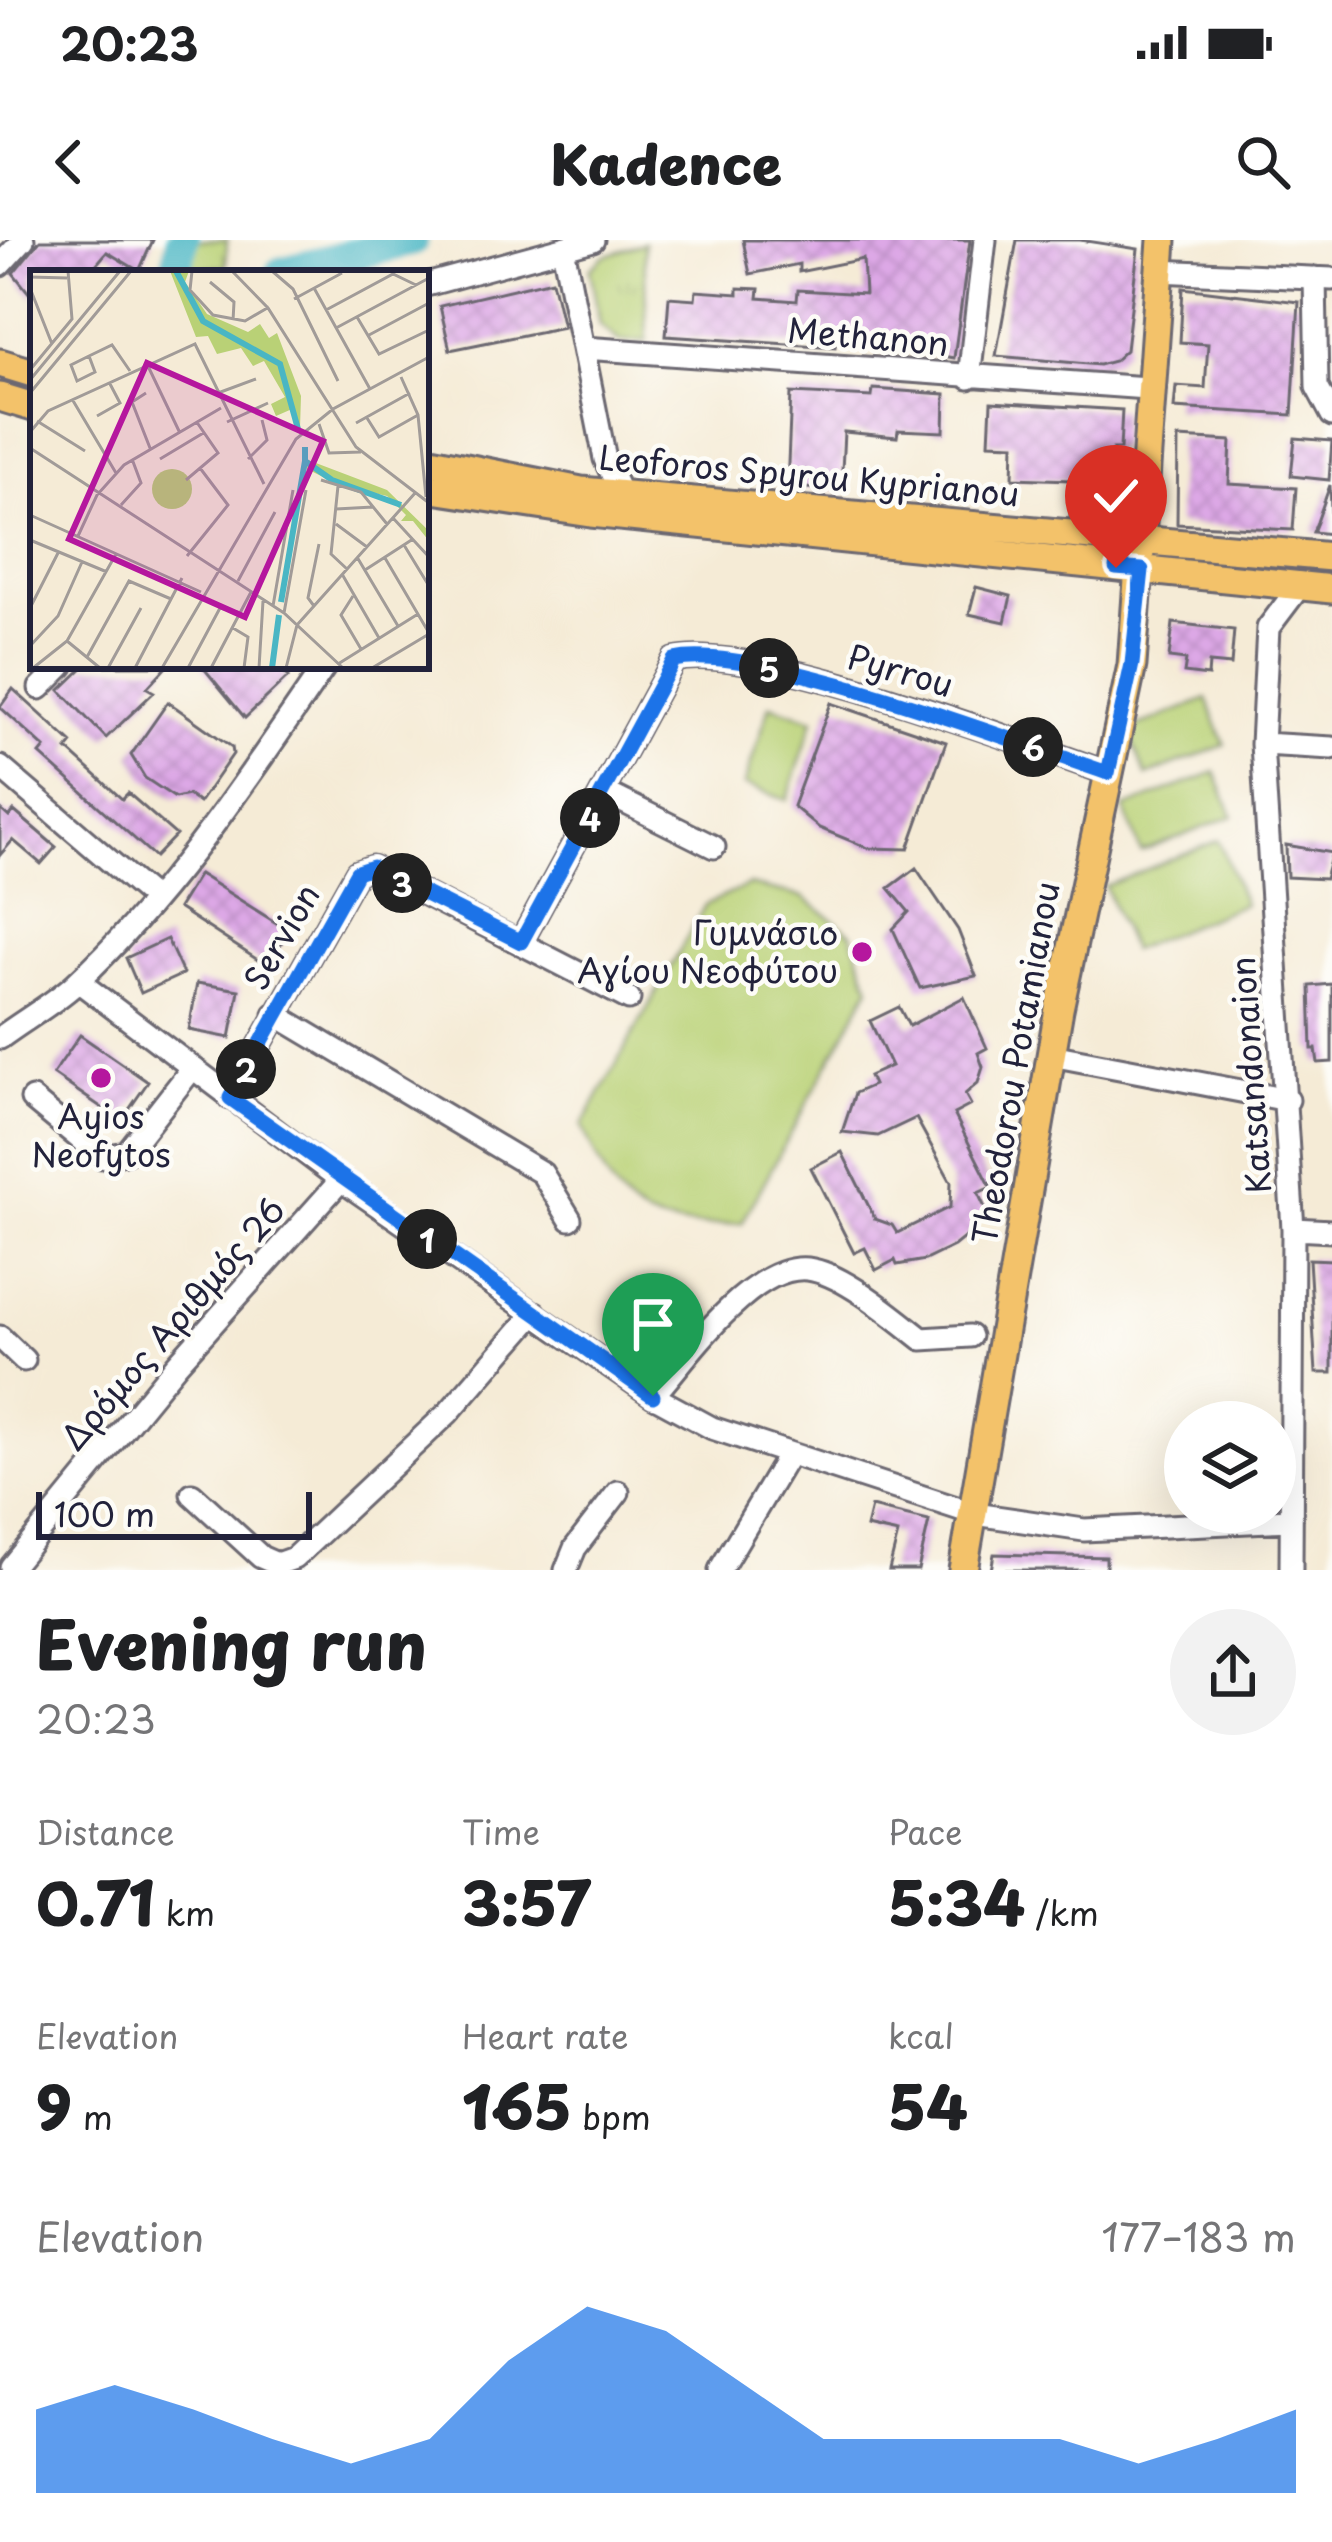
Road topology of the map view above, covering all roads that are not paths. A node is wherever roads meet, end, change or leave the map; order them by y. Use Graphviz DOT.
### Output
graph roads {
  1 [pos="23,240"];
  2 [pos="593,240"];
  3 [pos="985,240"];
  4 [pos="1162,240"];
  5 [pos="563,248"];
  6 [pos="0,266"];
  7 [pos="1158,271"];
  8 [pos="1323,279"];
  9 [pos="429,285"];
  10 [pos="584,348"];
  11 [pos="0,362"];
  12 [pos="30,372"];
  13 [pos="969,378"];
  14 [pos="1148,388"];
  15 [pos="0,397"];
  16 [pos="30,406"];
  17 [pos="1332,415"];
  18 [pos="605,459"];
  19 [pos="429,461"];
  20 [pos="581,491"];
  21 [pos="430,493"];
  22 [pos="621,494"];
  23 [pos="1142,557"];
  24 [pos="1332,557"];
  25 [pos="1244,581"];
  26 [pos="1299,587"];
  27 [pos="1332,589"];
  28 [pos="1268,628"];
  29 [pos="59,669"];
  30 [pos="322,669"];
  31 [pos="40,688"];
  32 [pos="1262,744"];
  33 [pos="1332,748"];
  34 [pos="0,767"];
  35 [pos="1108,773"];
  36 [pos="604,792"];
  37 [pos="714,847"];
  38 [pos="154,898"];
  39 [pos="521,942"];
  40 [pos="78,981"];
  41 [pos="629,999"];
  42 [pos="275,1014"];
  43 [pos="0,1038"];
  44 [pos="1051,1055"];
  45 [pos="191,1070"];
  46 [pos="230,1098"];
  47 [pos="32,1099"];
  48 [pos="1288,1100"];
  49 [pos="341,1180"];
  50 [pos="570,1220"];
  51 [pos="1293,1229"];
  52 [pos="1332,1231"];
  53 [pos="535,1313"];
  54 [pos="970,1336"];
  55 [pos="0,1337"];
  56 [pos="25,1360"];
  57 [pos="653,1396"];
  58 [pos="1292,1401"];
  59 [pos="788,1456"];
  60 [pos="618,1492"];
  61 [pos="193,1494"];
  62 [pos="975,1514"];
  63 [pos="1164,1526"];
  64 [pos="1291,1533"];
  65 [pos="8,1565"];
  66 [pos="566,1570"];
  67 [pos="720,1570"];
  68 [pos="962,1570"];
  69 [pos="1291,1570"];
  1 -- 6 [label="street"];
  2 -- 5 [label="street"];
  3 -- 13 [label="street"];
  4 -- 7 [label="main road, Theodorou Potamianou"];
  5 -- 9 [label="street"];
  5 -- 10 [label="street"];
  7 -- 8 [label="street"];
  7 -- 14 [label="main road, Theodorou Potamianou"];
  8 -- 17 [label="street"];
  10 -- 13 [label="street, Methanon"];
  10 -- 18 [label="street"];
  11 -- 12 [label="main road"];
  13 -- 14 [label="street, Methanon"];
  14 -- 23 [label="main road, Theodorou Potamianou"];
  15 -- 16 [label="main road"];
  18 -- 20 [label="street"];
  18 -- 22 [label="street"];
  19 -- 20 [label="main road, Leoforos Spyrou Kyprianou"];
  20 -- 22 [label="main road, Leoforos Spyrou Kyprianou"];
  21 -- 23 [label="main road, Leoforos Spyrou Kyprianou"];
  22 -- 23 [label="main road, Leoforos Spyrou Kyprianou"];
  23 -- 24 [label="main road, Leoforos Spyrou Kyprianou"];
  23 -- 25 [label="main road, Leoforos Spyrou Kyprianou"];
  23 -- 35 [label="main road, Theodorou Potamianou"];
  25 -- 26 [label="main road, Leoforos Spyrou Kyprianou"];
  25 -- 28 [label="street"];
  26 -- 27 [label="main road, Leoforos Spyrou Kyprianou"];
  26 -- 28 [label="street"];
  28 -- 32 [label="street, Katsandonaion"];
  29 -- 31 [label="street"];
  30 -- 38 [label="street"];
  32 -- 33 [label="street"];
  32 -- 48 [label="street, Katsandonaion"];
  34 -- 38 [label="street"];
  35 -- 36 [label="street, Pyrrou"];
  35 -- 44 [label="main road, Theodorou Potamianou"];
  36 -- 37 [label="street"];
  36 -- 39 [label="street, Pyrrou"];
  38 -- 40 [label="street"];
  39 -- 41 [label="street"];
  39 -- 42 [label="street, Servion"];
  40 -- 43 [label="street"];
  40 -- 45 [label="street"];
  42 -- 46 [label="street, Servion"];
  42 -- 50 [label="street"];
  44 -- 48 [label="street"];
  44 -- 62 [label="main road, Theodorou Potamianou"];
  45 -- 46 [label="street"];
  45 -- 47 [label="street"];
  46 -- 49 [label="street"];
  48 -- 51 [label="street, Katsandonaion"];
  49 -- 53 [label="street"];
  49 -- 65 [label="street, Δρόμος Αριθμός 26"];
  51 -- 52 [label="street"];
  51 -- 58 [label="street, Katsandonaion"];
  53 -- 57 [label="street"];
  53 -- 61 [label="street"];
  54 -- 57 [label="street"];
  55 -- 56 [label="street"];
  57 -- 59 [label="street"];
  59 -- 62 [label="street"];
  59 -- 67 [label="street"];
  60 -- 66 [label="street"];
  62 -- 63 [label="street"];
  62 -- 68 [label="main road, Theodorou Potamianou"];
  64 -- 69 [label="street, Katsandonaion"];
}
